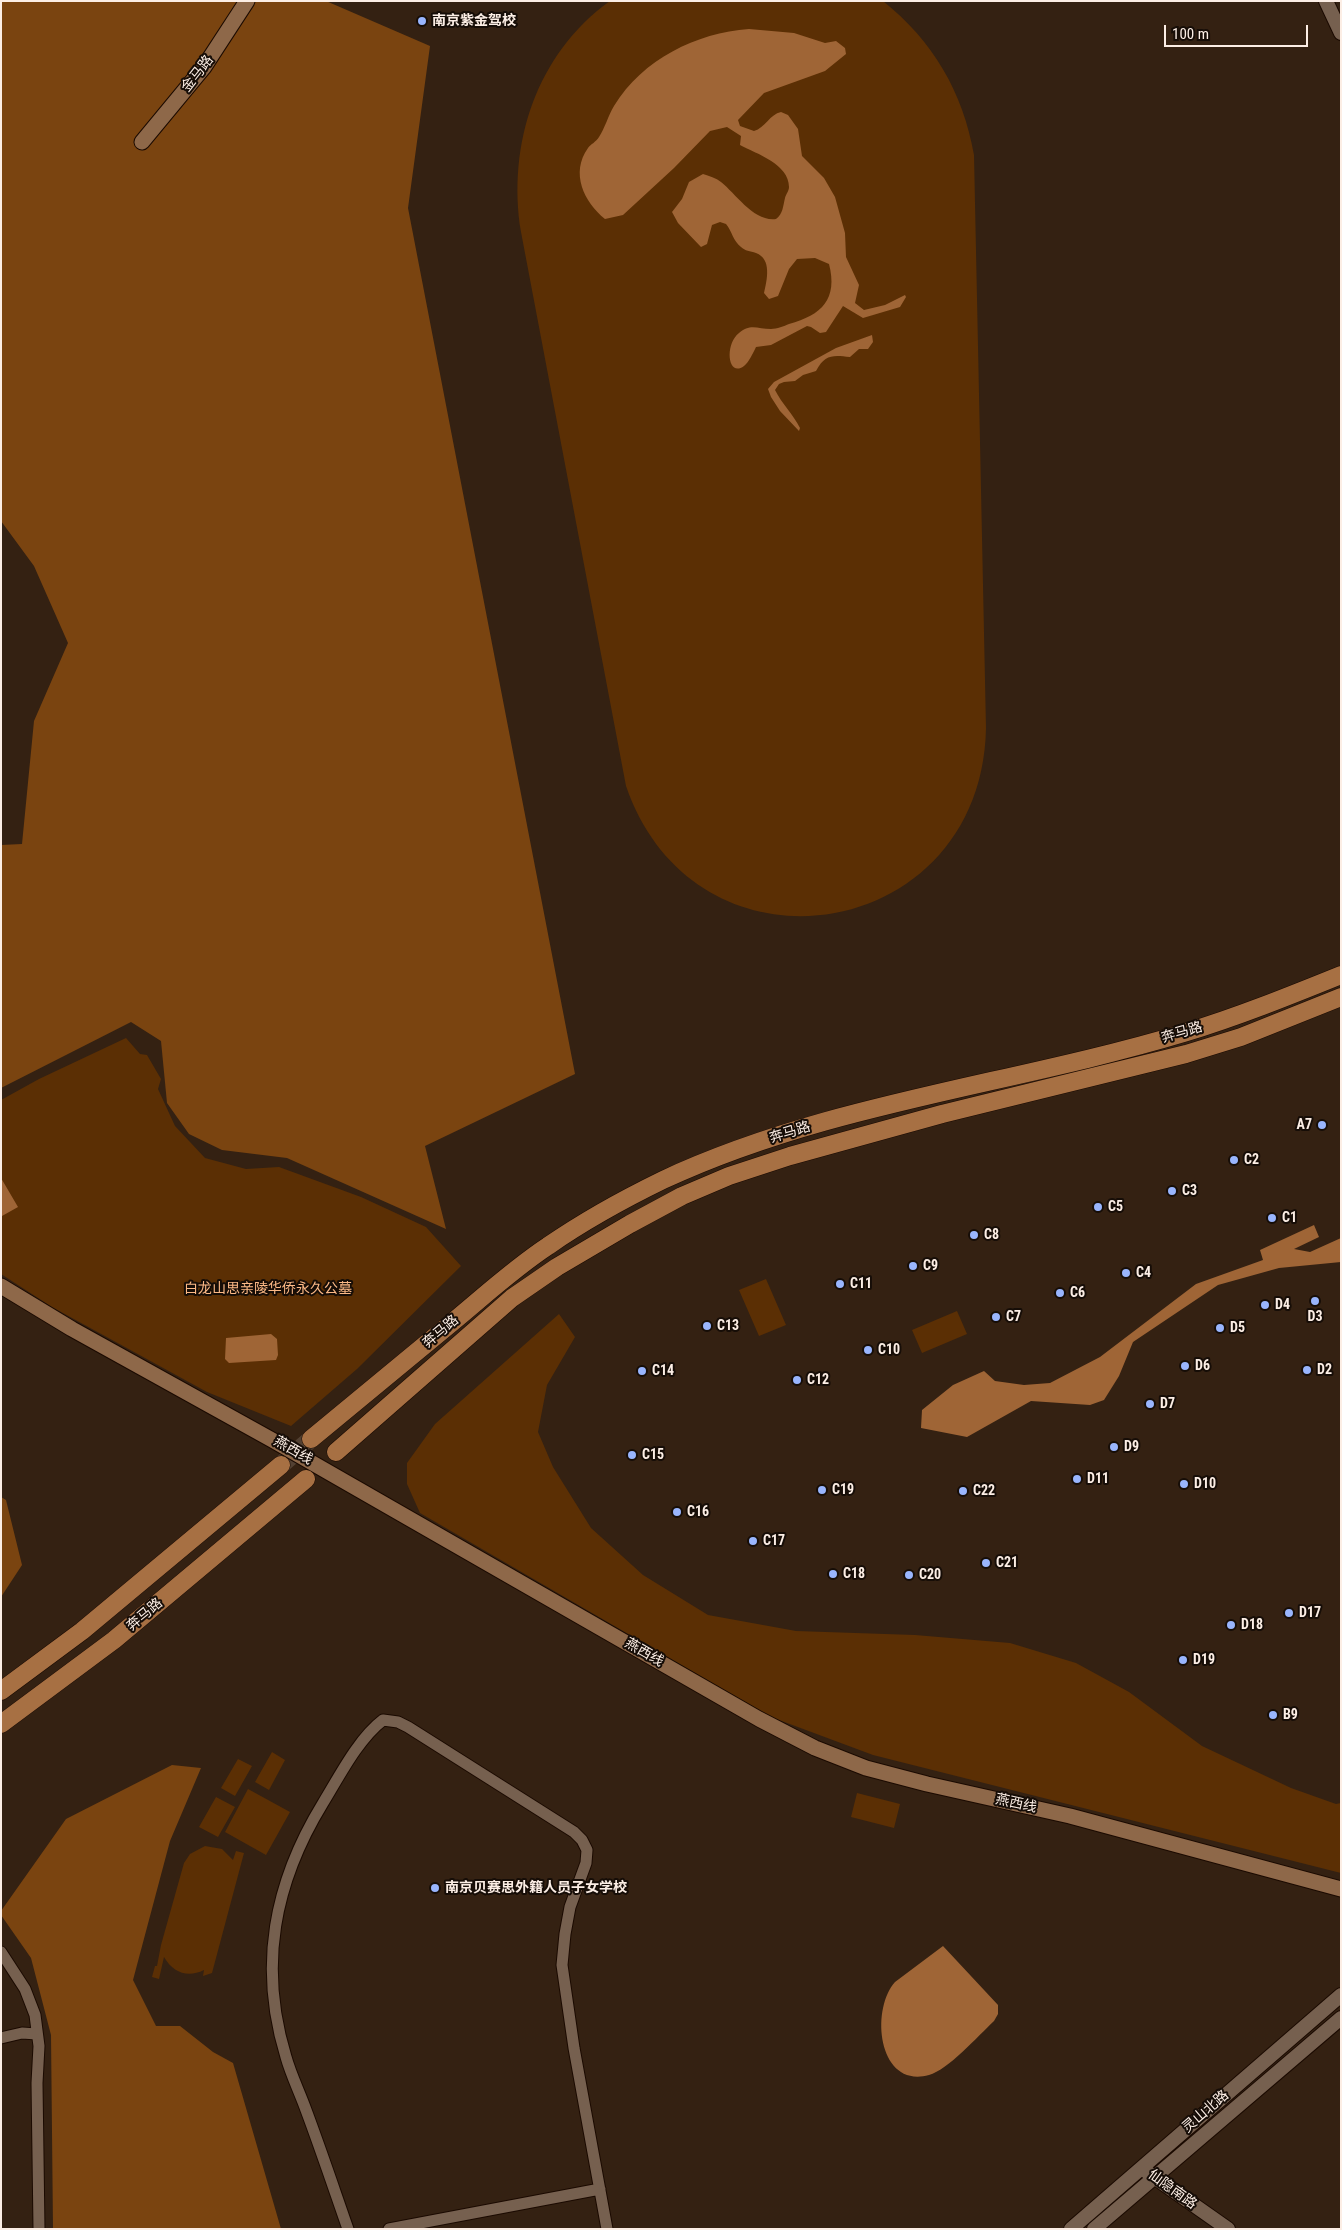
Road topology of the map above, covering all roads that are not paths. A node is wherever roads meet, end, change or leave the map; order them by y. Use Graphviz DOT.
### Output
graph roads {
  1 [pos="247,1"];
  2 [pos="1326,1"];
  3 [pos="1341,33"];
  4 [pos="142,142"];
  5 [pos="1341,975"];
  6 [pos="1341,997"];
  7 [pos="1,1286"];
  8 [pos="311,1439"];
  9 [pos="336,1452"];
  10 [pos="281,1465"];
  11 [pos="306,1479"];
  12 [pos="1,1691"];
  13 [pos="1,1724"];
  14 [pos="1341,1889"];
  15 [pos="1,1952"];
  16 [pos="1341,1995"];
  17 [pos="1341,2018"];
  18 [pos="37,2034"];
  19 [pos="1,2038"];
  20 [pos="1142,2167"];
  21 [pos="1153,2178"];
  22 [pos="600,2189"];
  23 [pos="39,2229"];
  24 [pos="348,2229"];
  25 [pos="389,2229"];
  26 [pos="607,2229"];
  27 [pos="1071,2229"];
  28 [pos="1094,2229"];
  29 [pos="1228,2229"];
  1 -- 4 [label="main road, 金马路"];
  2 -- 3 [label="street"];
  5 -- 8 [label="main road, 奔马路"];
  6 -- 9 [label="main road, 奔马路"];
  7 -- 14 [label="main road, 燕西线"];
  10 -- 12 [label="main road, 奔马路"];
  11 -- 13 [label="main road, 奔马路"];
  15 -- 18 [label="street"];
  16 -- 20 [label="street, 灵山北路"];
  17 -- 21 [label="street, 灵山北路"];
  18 -- 19 [label="street"];
  18 -- 23 [label="street"];
  20 -- 21 [label="street, 仙隐南路"];
  20 -- 27 [label="street, 灵山北路"];
  21 -- 28 [label="street, 灵山北路"];
  21 -- 29 [label="street, 仙隐南路"];
  22 -- 24 [label="street"];
  22 -- 25 [label="street"];
  22 -- 26 [label="street"];
}
